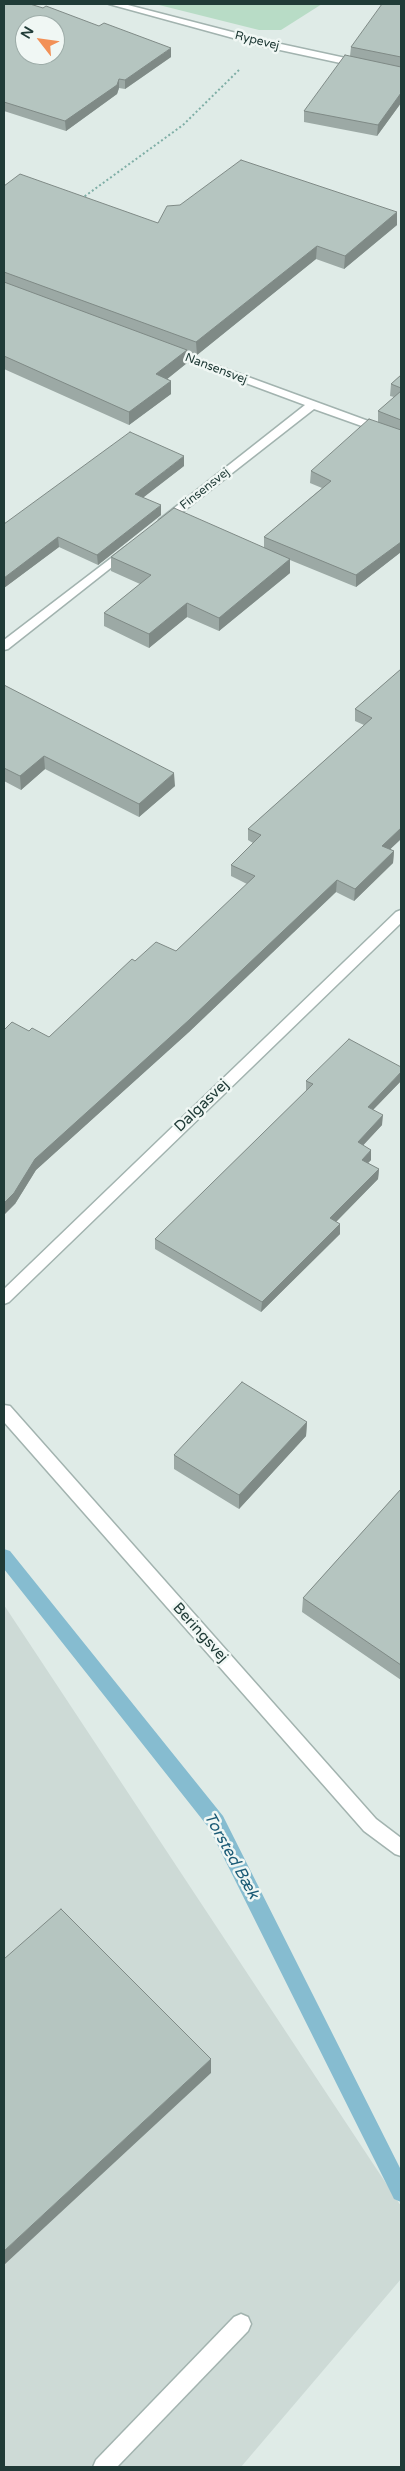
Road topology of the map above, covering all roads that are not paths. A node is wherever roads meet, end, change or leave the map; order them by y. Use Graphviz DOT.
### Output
graph roads {
  1 [pos="114,4"];
  2 [pos="401,73"];
  3 [pos="160,347"];
  4 [pos="312,405"];
  5 [pos="401,437"];
  6 [pos="151,531"];
  7 [pos="136,543"];
  8 [pos="4,646"];
  9 [pos="401,914"];
  10 [pos="4,1298"];
  11 [pos="4,1412"];
  12 [pos="401,1848"];
  13 [pos="242,2324"];
  14 [pos="103,2467"];
  1 -- 2 [label="street, Rypevej"];
  3 -- 4 [label="street, Nansensvej"];
  4 -- 5 [label="street, Nansensvej"];
  4 -- 6 [label="street, Finsensvej"];
  7 -- 8 [label="street"];
  9 -- 10 [label="street, Dalgasvej"];
  11 -- 12 [label="street, Beringsvej"];
  13 -- 14 [label="street"];
}
